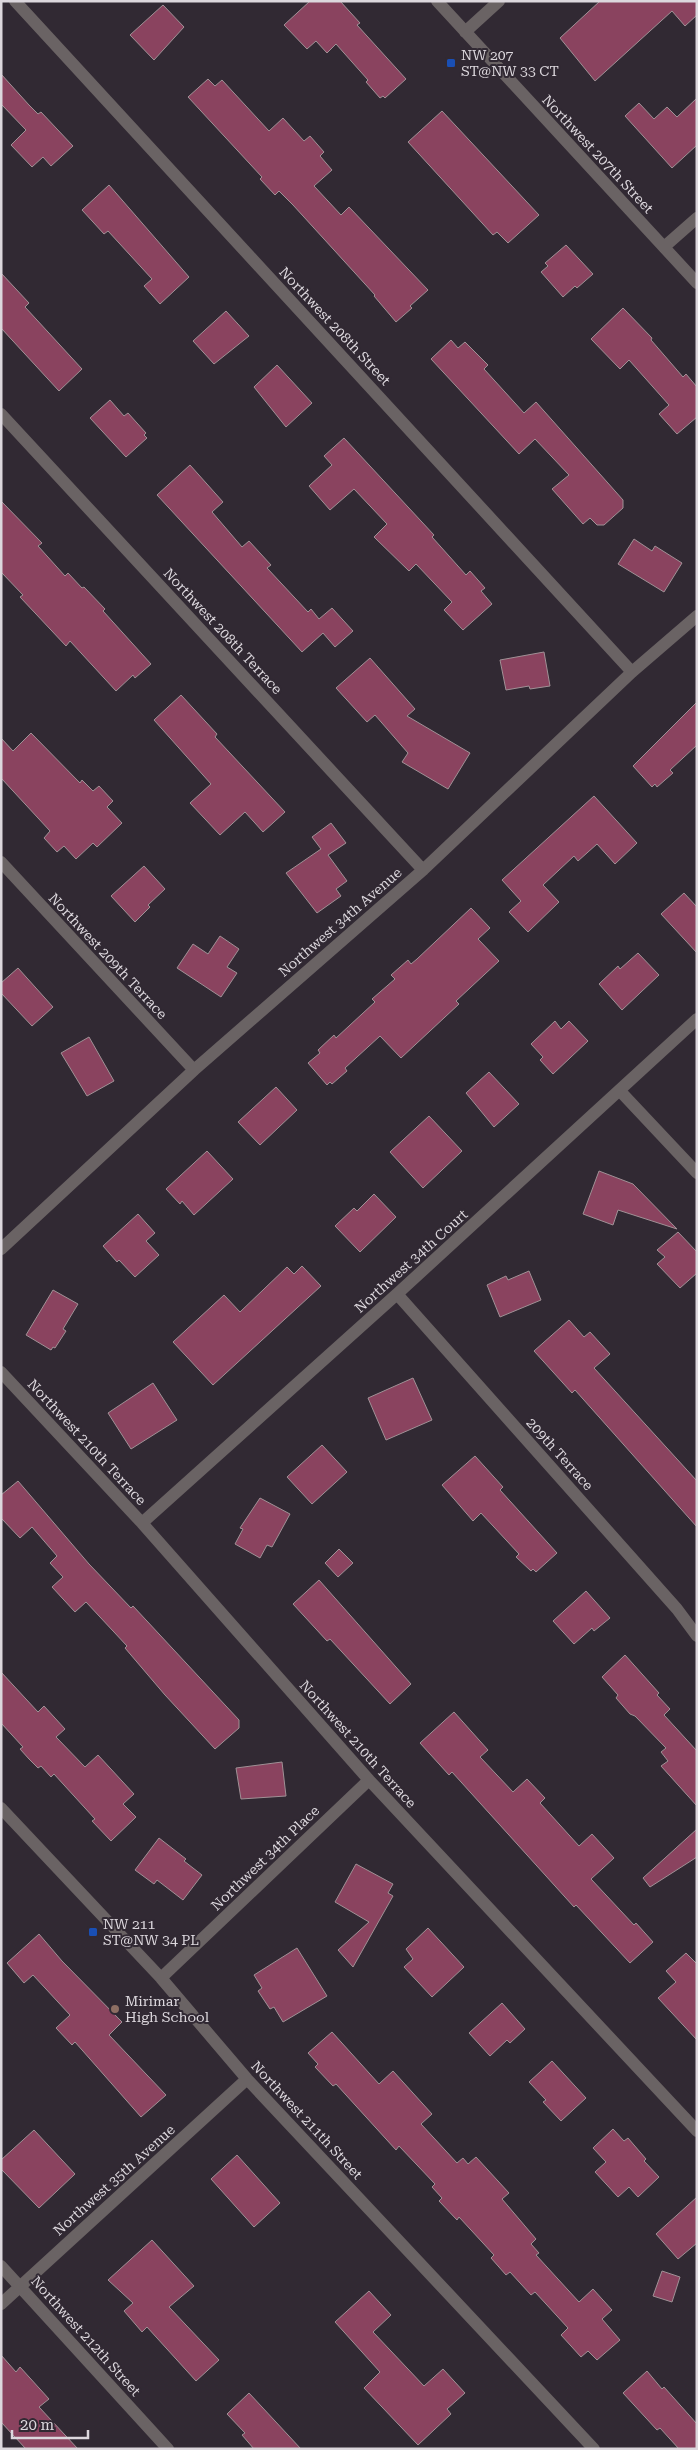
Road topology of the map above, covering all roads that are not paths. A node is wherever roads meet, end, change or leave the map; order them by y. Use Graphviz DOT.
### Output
graph roads {
  1 [pos="15,1"];
  2 [pos="437,1"];
  3 [pos="499,1"];
  4 [pos="465,32"];
  5 [pos="697,218"];
  6 [pos="664,247"];
  7 [pos="697,283"];
  8 [pos="1,414"];
  9 [pos="697,616"];
  10 [pos="632,672"];
  11 [pos="1,862"];
  12 [pos="423,870"];
  13 [pos="697,1019"];
  14 [pos="194,1070"];
  15 [pos="620,1091"];
  16 [pos="697,1173"];
  17 [pos="1,1249"];
  18 [pos="397,1294"];
  19 [pos="1,1372"];
  20 [pos="142,1523"];
  21 [pos="697,1636"];
  22 [pos="369,1780"];
  23 [pos="1,1808"];
  24 [pos="161,1978"];
  25 [pos="248,2079"];
  26 [pos="697,2131"];
  27 [pos="1,2266"];
  28 [pos="20,2287"];
  29 [pos="1,2304"];
  30 [pos="168,2449"];
  31 [pos="594,2449"];
  1 -- 10 [label="street, Northwest 208th Street"];
  2 -- 4 [label="street, Northwest 207th Street"];
  3 -- 4 [label="street"];
  4 -- 6 [label="street, Northwest 207th Street"];
  5 -- 6 [label="street"];
  6 -- 7 [label="street, Northwest 207th Street"];
  8 -- 12 [label="street, Northwest 208th Terrace"];
  9 -- 10 [label="street, Northwest 34th Avenue"];
  10 -- 12 [label="street, Northwest 34th Avenue"];
  11 -- 14 [label="street, Northwest 209th Terrace"];
  12 -- 14 [label="street, Northwest 34th Avenue"];
  13 -- 15 [label="street, Northwest 34th Court"];
  14 -- 17 [label="street, Northwest 34th Avenue"];
  15 -- 16 [label="street"];
  15 -- 18 [label="street, Northwest 34th Court"];
  18 -- 20 [label="street, Northwest 34th Court"];
  18 -- 21 [label="street, 209th Terrace"];
  19 -- 20 [label="street, Northwest 210th Terrace"];
  20 -- 22 [label="street, Northwest 210th Terrace"];
  22 -- 24 [label="street, Northwest 34th Place"];
  22 -- 26 [label="street, Northwest 210th Terrace"];
  23 -- 24 [label="street, Northwest 211th Street"];
  24 -- 25 [label="street, Northwest 211th Street"];
  25 -- 28 [label="street, Northwest 35th Avenue"];
  25 -- 31 [label="street, Northwest 211th Street"];
  27 -- 28 [label="street, Northwest 212th Street"];
  28 -- 29 [label="street, Northwest 35th Avenue"];
  28 -- 30 [label="street, Northwest 212th Street"];
}
